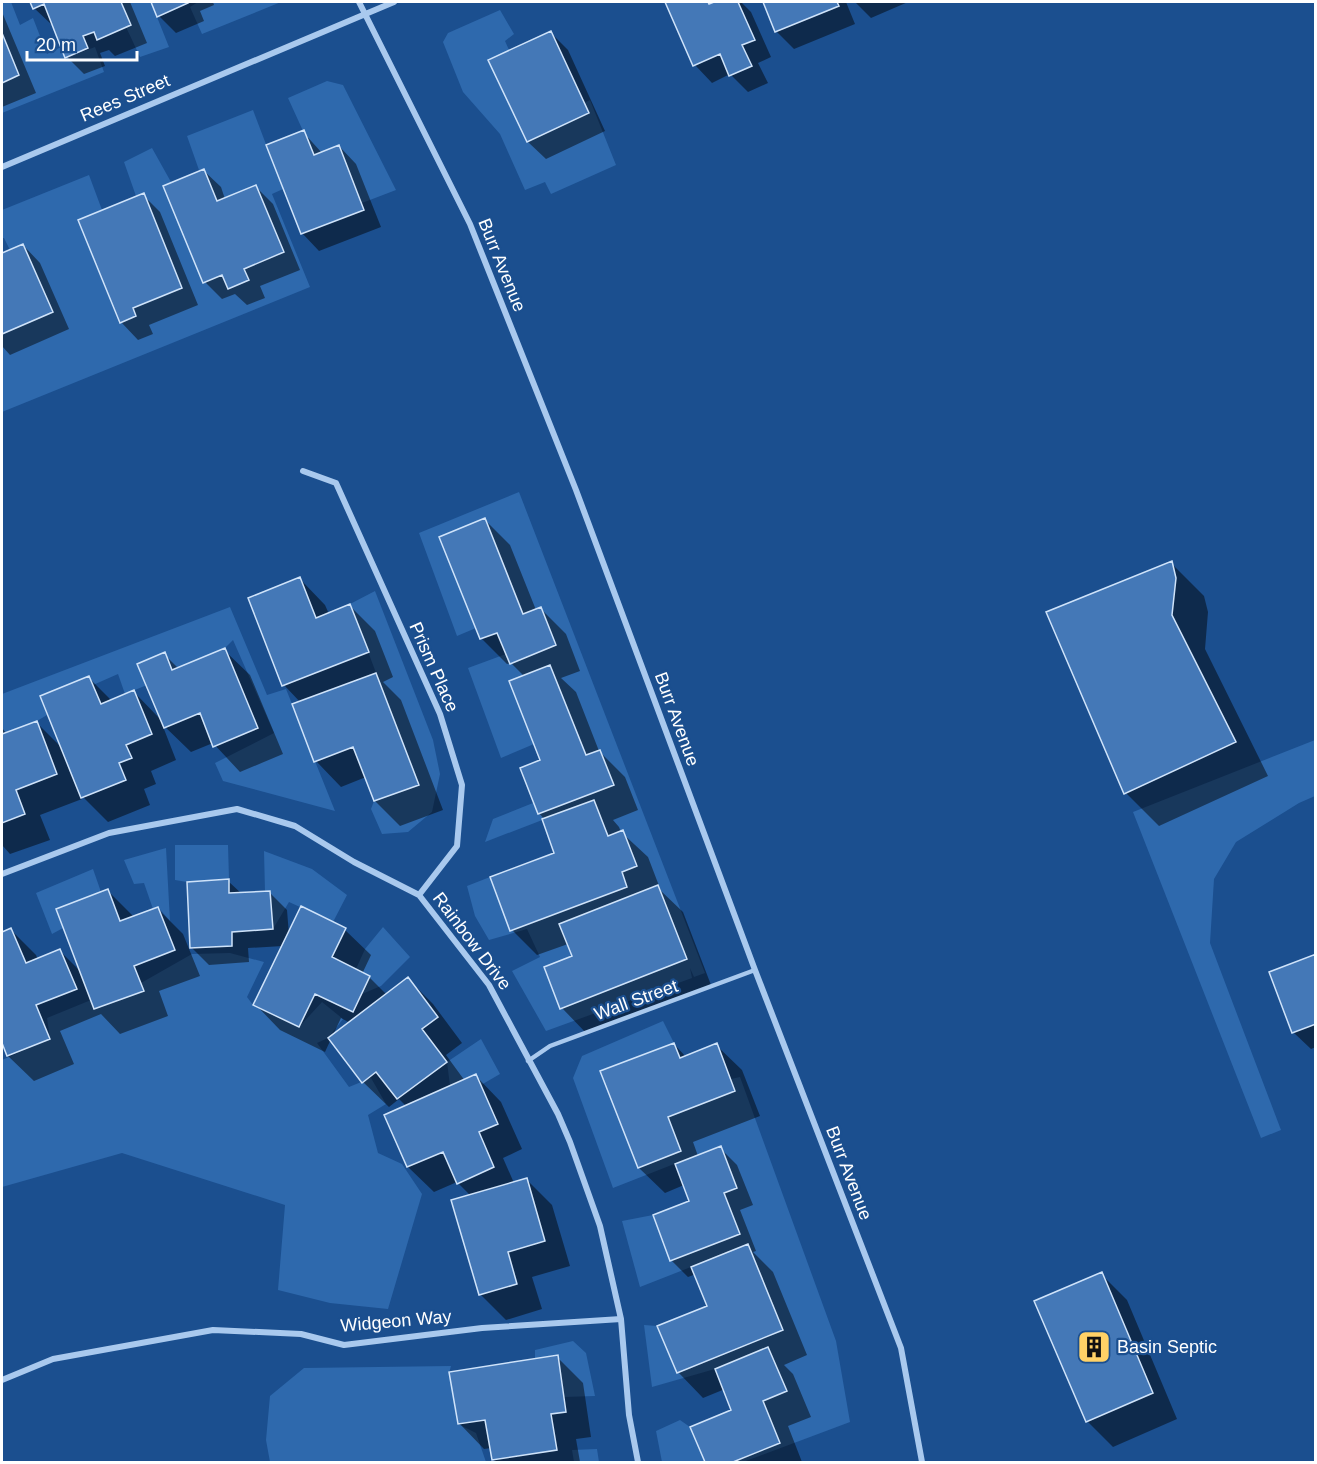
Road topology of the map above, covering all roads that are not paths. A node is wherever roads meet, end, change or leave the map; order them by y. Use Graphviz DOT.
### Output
graph roads {
  1 [pos="359,2"];
  2 [pos="394,2"];
  3 [pos="365,14"];
  4 [pos="2,167"];
  5 [pos="303,471"];
  6 [pos="2,874"];
  7 [pos="419,895"];
  8 [pos="755,970"];
  9 [pos="528,1061"];
  10 [pos="621,1319"];
  11 [pos="2,1380"];
  12 [pos="638,1462"];
  13 [pos="922,1462"];
  1 -- 3 [label="street, Burr Avenue"];
  2 -- 3 [label="street, Rees Street"];
  3 -- 4 [label="street, Rees Street"];
  3 -- 8 [label="street, Burr Avenue"];
  5 -- 7 [label="street, Prism Place"];
  6 -- 7 [label="street, Rainbow Drive"];
  7 -- 9 [label="street, Rainbow Drive"];
  8 -- 9 [label="lane, Wall Street"];
  8 -- 13 [label="street, Burr Avenue"];
  9 -- 10 [label="street, Rainbow Drive"];
  10 -- 11 [label="street, Widgeon Way"];
  10 -- 12 [label="street, Rainbow Drive"];
}
